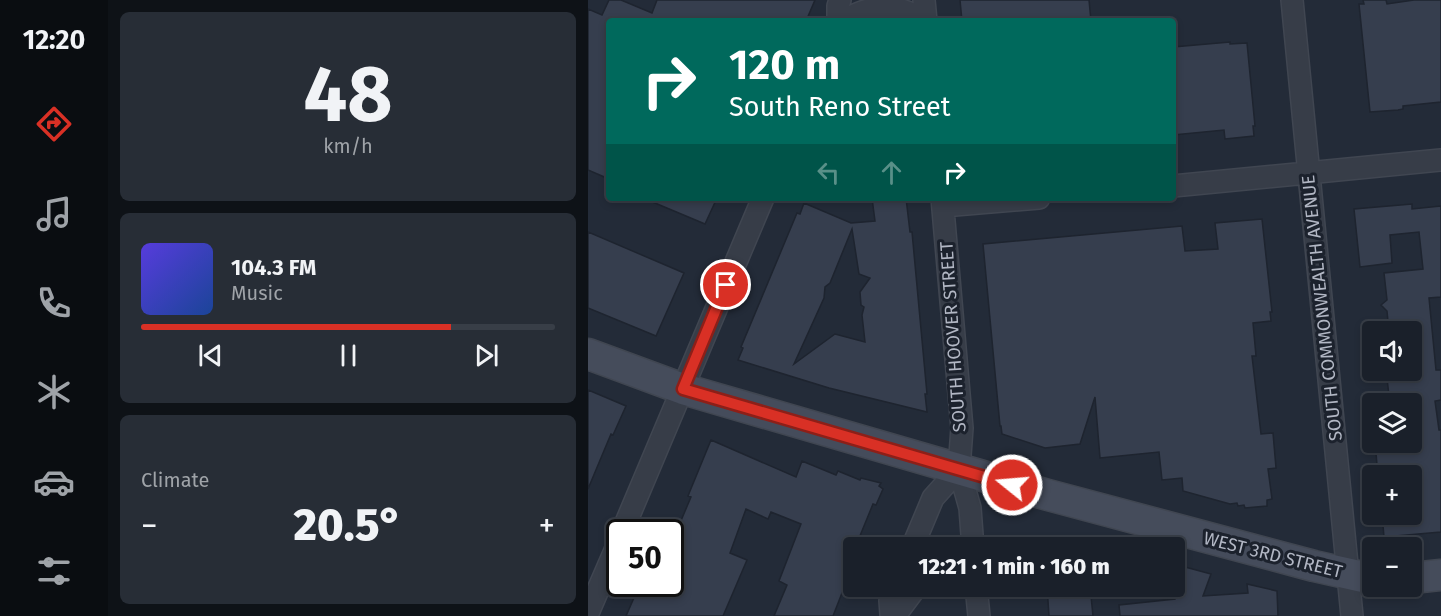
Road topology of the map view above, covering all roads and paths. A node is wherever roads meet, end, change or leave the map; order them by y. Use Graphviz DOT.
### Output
graph roads {
  1 [pos="840,0"];
  2 [pos="1292,0"];
  3 [pos="925,14"];
  4 [pos="838,18"];
  5 [pos="849,18"];
  6 [pos="1441,160"];
  7 [pos="1309,172"];
  8 [pos="1176,186"];
  9 [pos="762,201"];
  10 [pos="966,201"];
  11 [pos="942,202"];
  12 [pos="588,354"];
  13 [pos="683,389"];
  14 [pos="959,469"];
  15 [pos="628,519"];
  16 [pos="917,537"];
  17 [pos="972,537"];
  18 [pos="606,571"];
  19 [pos="1441,575"];
  20 [pos="1360,577"];
  21 [pos="1422,577"];
  22 [pos="892,597"];
  23 [pos="909,597"];
  24 [pos="977,597"];
  25 [pos="588,613"];
  26 [pos="891,615"];
  27 [pos="979,616"];
  28 [pos="1352,616"];
  1 -- 4 [label="street"];
  2 -- 7 [label="street, SOUTH COMMONWEALTH AVENUE"];
  3 -- 5 [label="street"];
  6 -- 7 [label="street"];
  7 -- 8 [label="street"];
  7 -- 20 [label="street, SOUTH COMMONWEALTH AVENUE"];
  9 -- 13 [label="street"];
  10 -- 11 [label="street"];
  11 -- 14 [label="street, SOUTH HOOVER STREET"];
  12 -- 13 [label="main road, WEST 3RD STREET"];
  13 -- 14 [label="main road, WEST 3RD STREET"];
  13 -- 15 [label="street"];
  14 -- 16 [label="street"];
  14 -- 17 [label="street, SOUTH HOOVER STREET"];
  14 -- 20 [label="main road, WEST 3RD STREET"];
  18 -- 25 [label="street"];
  19 -- 21 [label="main road"];
  20 -- 28 [label="street, SOUTH COMMONWEALTH AVENUE"];
  22 -- 26 [label="street"];
  23 -- 26 [label="street"];
  24 -- 27 [label="street"];
}
